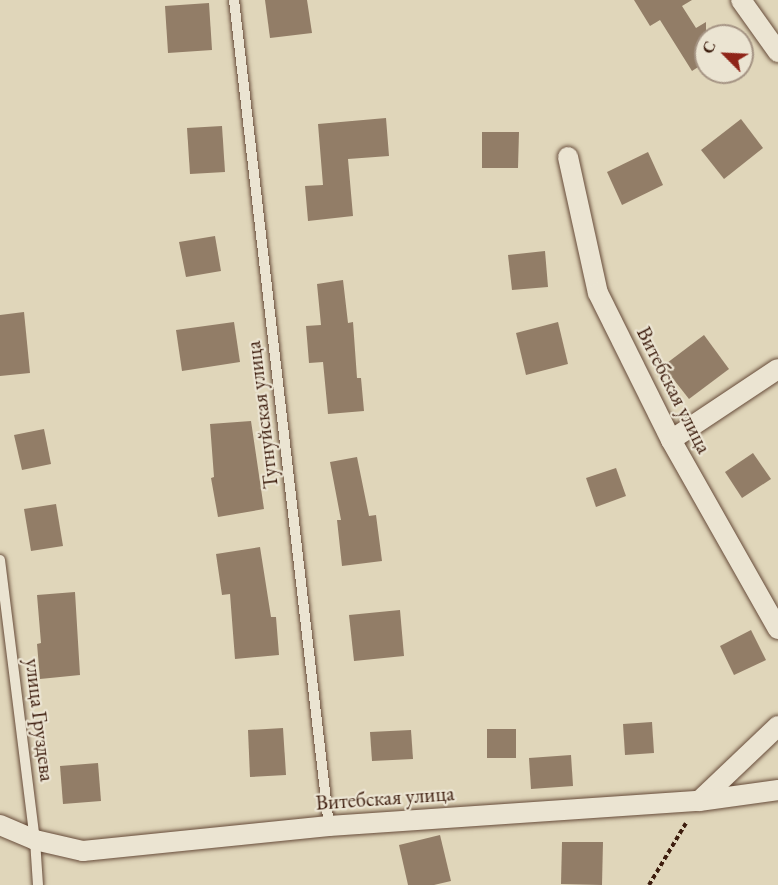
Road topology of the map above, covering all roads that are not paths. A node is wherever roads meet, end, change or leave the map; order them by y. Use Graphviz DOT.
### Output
graph roads {
  1 [pos="234,0"];
  2 [pos="741,0"];
  3 [pos="778,52"];
  4 [pos="568,157"];
  5 [pos="778,369"];
  6 [pos="671,440"];
  7 [pos="0,560"];
  8 [pos="778,629"];
  9 [pos="778,726"];
  10 [pos="778,790"];
  11 [pos="699,801"];
  12 [pos="0,825"];
  13 [pos="329,826"];
  14 [pos="35,840"];
  15 [pos="38,885"];
  1 -- 13 [label="lane, Тугнуйская улица"];
  2 -- 3 [label="street"];
  4 -- 6 [label="street, Витебская улица"];
  5 -- 6 [label="street"];
  6 -- 8 [label="street, Витебская улица"];
  7 -- 14 [label="lane, улица Груздева"];
  9 -- 11 [label="street"];
  10 -- 11 [label="street, Витебская улица"];
  11 -- 13 [label="street, Витебская улица"];
  12 -- 14 [label="street, Витебская улица"];
  13 -- 14 [label="street, Витебская улица"];
  14 -- 15 [label="lane, улица Груздева"];
}
